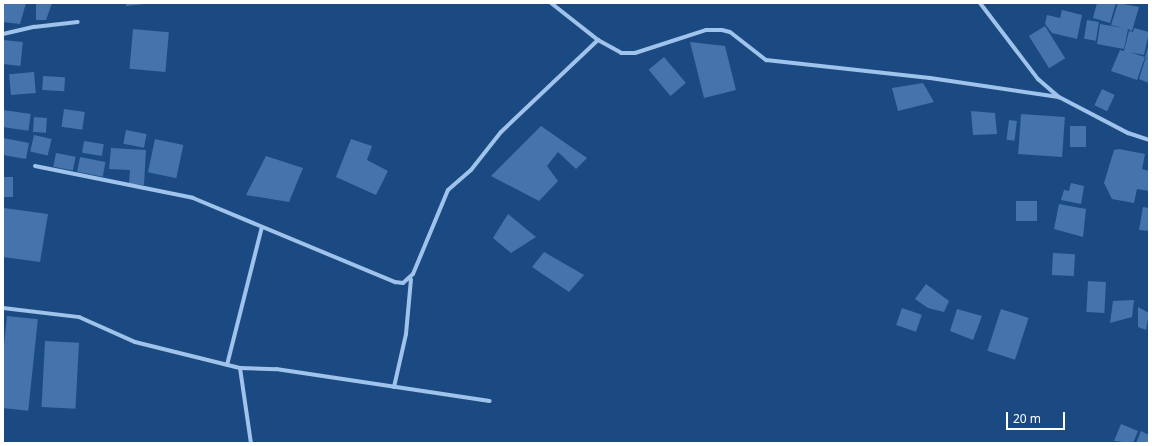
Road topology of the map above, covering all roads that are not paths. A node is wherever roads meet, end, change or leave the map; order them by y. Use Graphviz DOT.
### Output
graph roads {
  1 [pos="551,3"];
  2 [pos="980,3"];
  3 [pos="78,22"];
  4 [pos="3,34"];
  5 [pos="598,40"];
  6 [pos="1059,97"];
  7 [pos="1149,140"];
  8 [pos="35,166"];
  9 [pos="262,227"];
  10 [pos="411,279"];
  11 [pos="3,308"];
  12 [pos="227,365"];
  13 [pos="240,368"];
  14 [pos="394,387"];
  15 [pos="490,401"];
  16 [pos="251,443"];
  1 -- 5 [label="street"];
  2 -- 6 [label="street"];
  3 -- 4 [label="street"];
  5 -- 6 [label="street"];
  5 -- 10 [label="street"];
  6 -- 7 [label="street"];
  8 -- 9 [label="street"];
  9 -- 10 [label="street"];
  9 -- 12 [label="street"];
  10 -- 14 [label="street"];
  11 -- 12 [label="street"];
  12 -- 13 [label="street"];
  13 -- 14 [label="street"];
  13 -- 16 [label="street"];
  14 -- 15 [label="street"];
}
